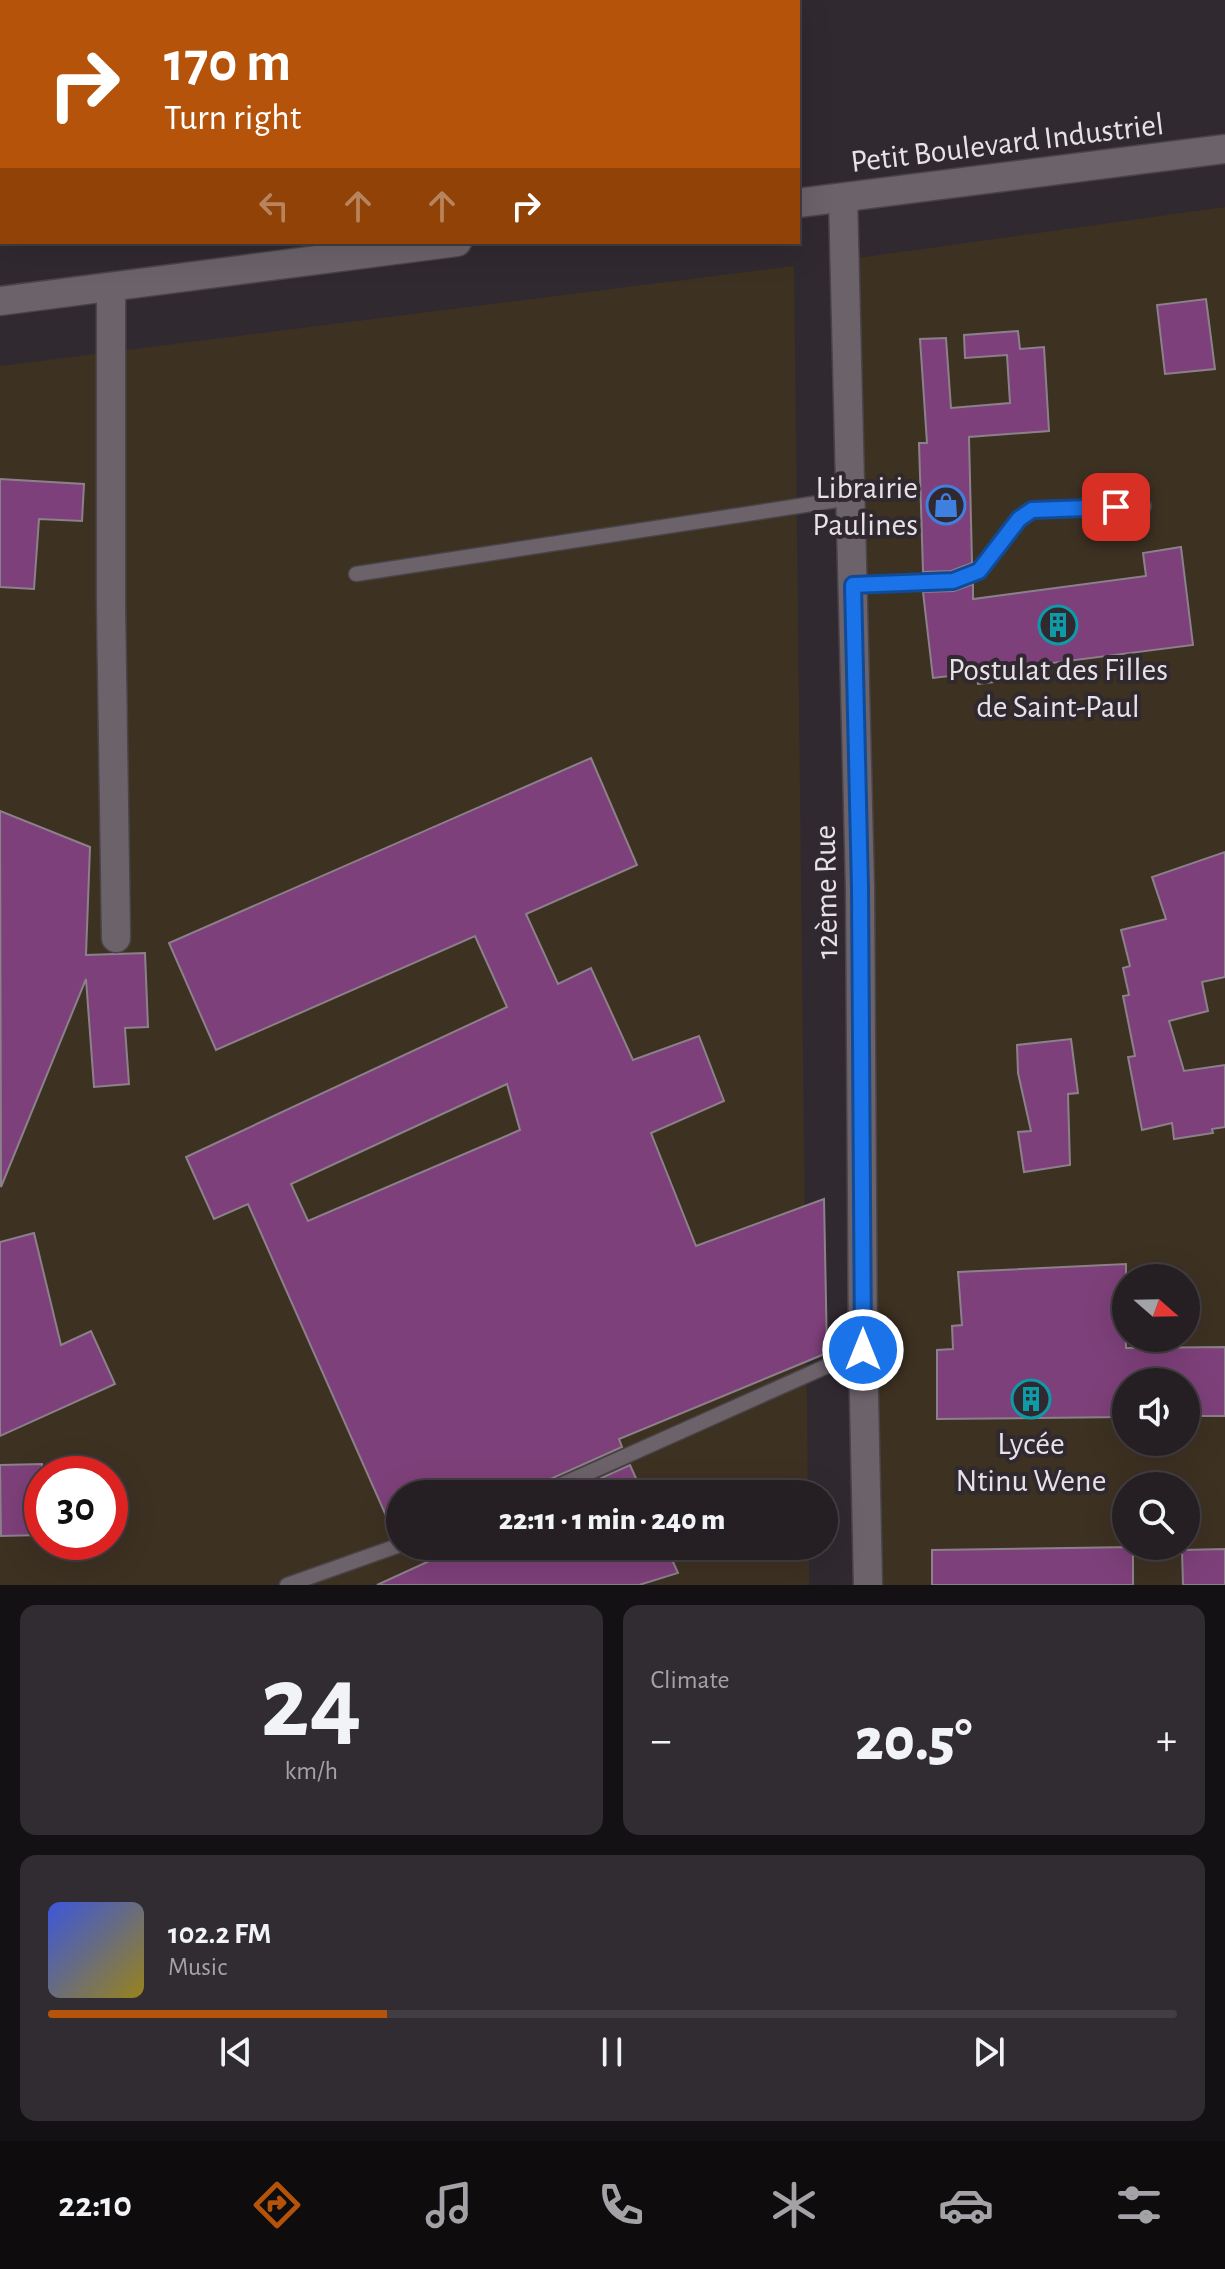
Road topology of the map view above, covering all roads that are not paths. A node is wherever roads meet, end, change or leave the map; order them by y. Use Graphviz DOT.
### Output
graph roads {
  1 [pos="1225,149"];
  2 [pos="843,198"];
  3 [pos="800,203"];
  4 [pos="442,244"];
  5 [pos="111,287"];
  6 [pos="0,301"];
  7 [pos="851,498"];
  8 [pos="1144,506"];
  9 [pos="356,574"];
  10 [pos="853,585"];
  11 [pos="116,938"];
  12 [pos="863,1350"];
  13 [pos="572,1480"];
  14 [pos="386,1550"];
  15 [pos="287,1585"];
  16 [pos="868,1585"];
  1 -- 2 [label="street, Petit Boulevard Industriel"];
  2 -- 3 [label="street, Petit Boulevard Industriel"];
  2 -- 7 [label="street, 12ème Rue"];
  4 -- 5 [label="street"];
  5 -- 6 [label="street"];
  5 -- 11 [label="street"];
  7 -- 9 [label="lane"];
  7 -- 10 [label="street, 12ème Rue"];
  8 -- 10 [label="lane"];
  10 -- 12 [label="street, 12ème Rue"];
  12 -- 13 [label="lane"];
  12 -- 16 [label="street, 12ème Rue"];
  14 -- 15 [label="lane"];
}
